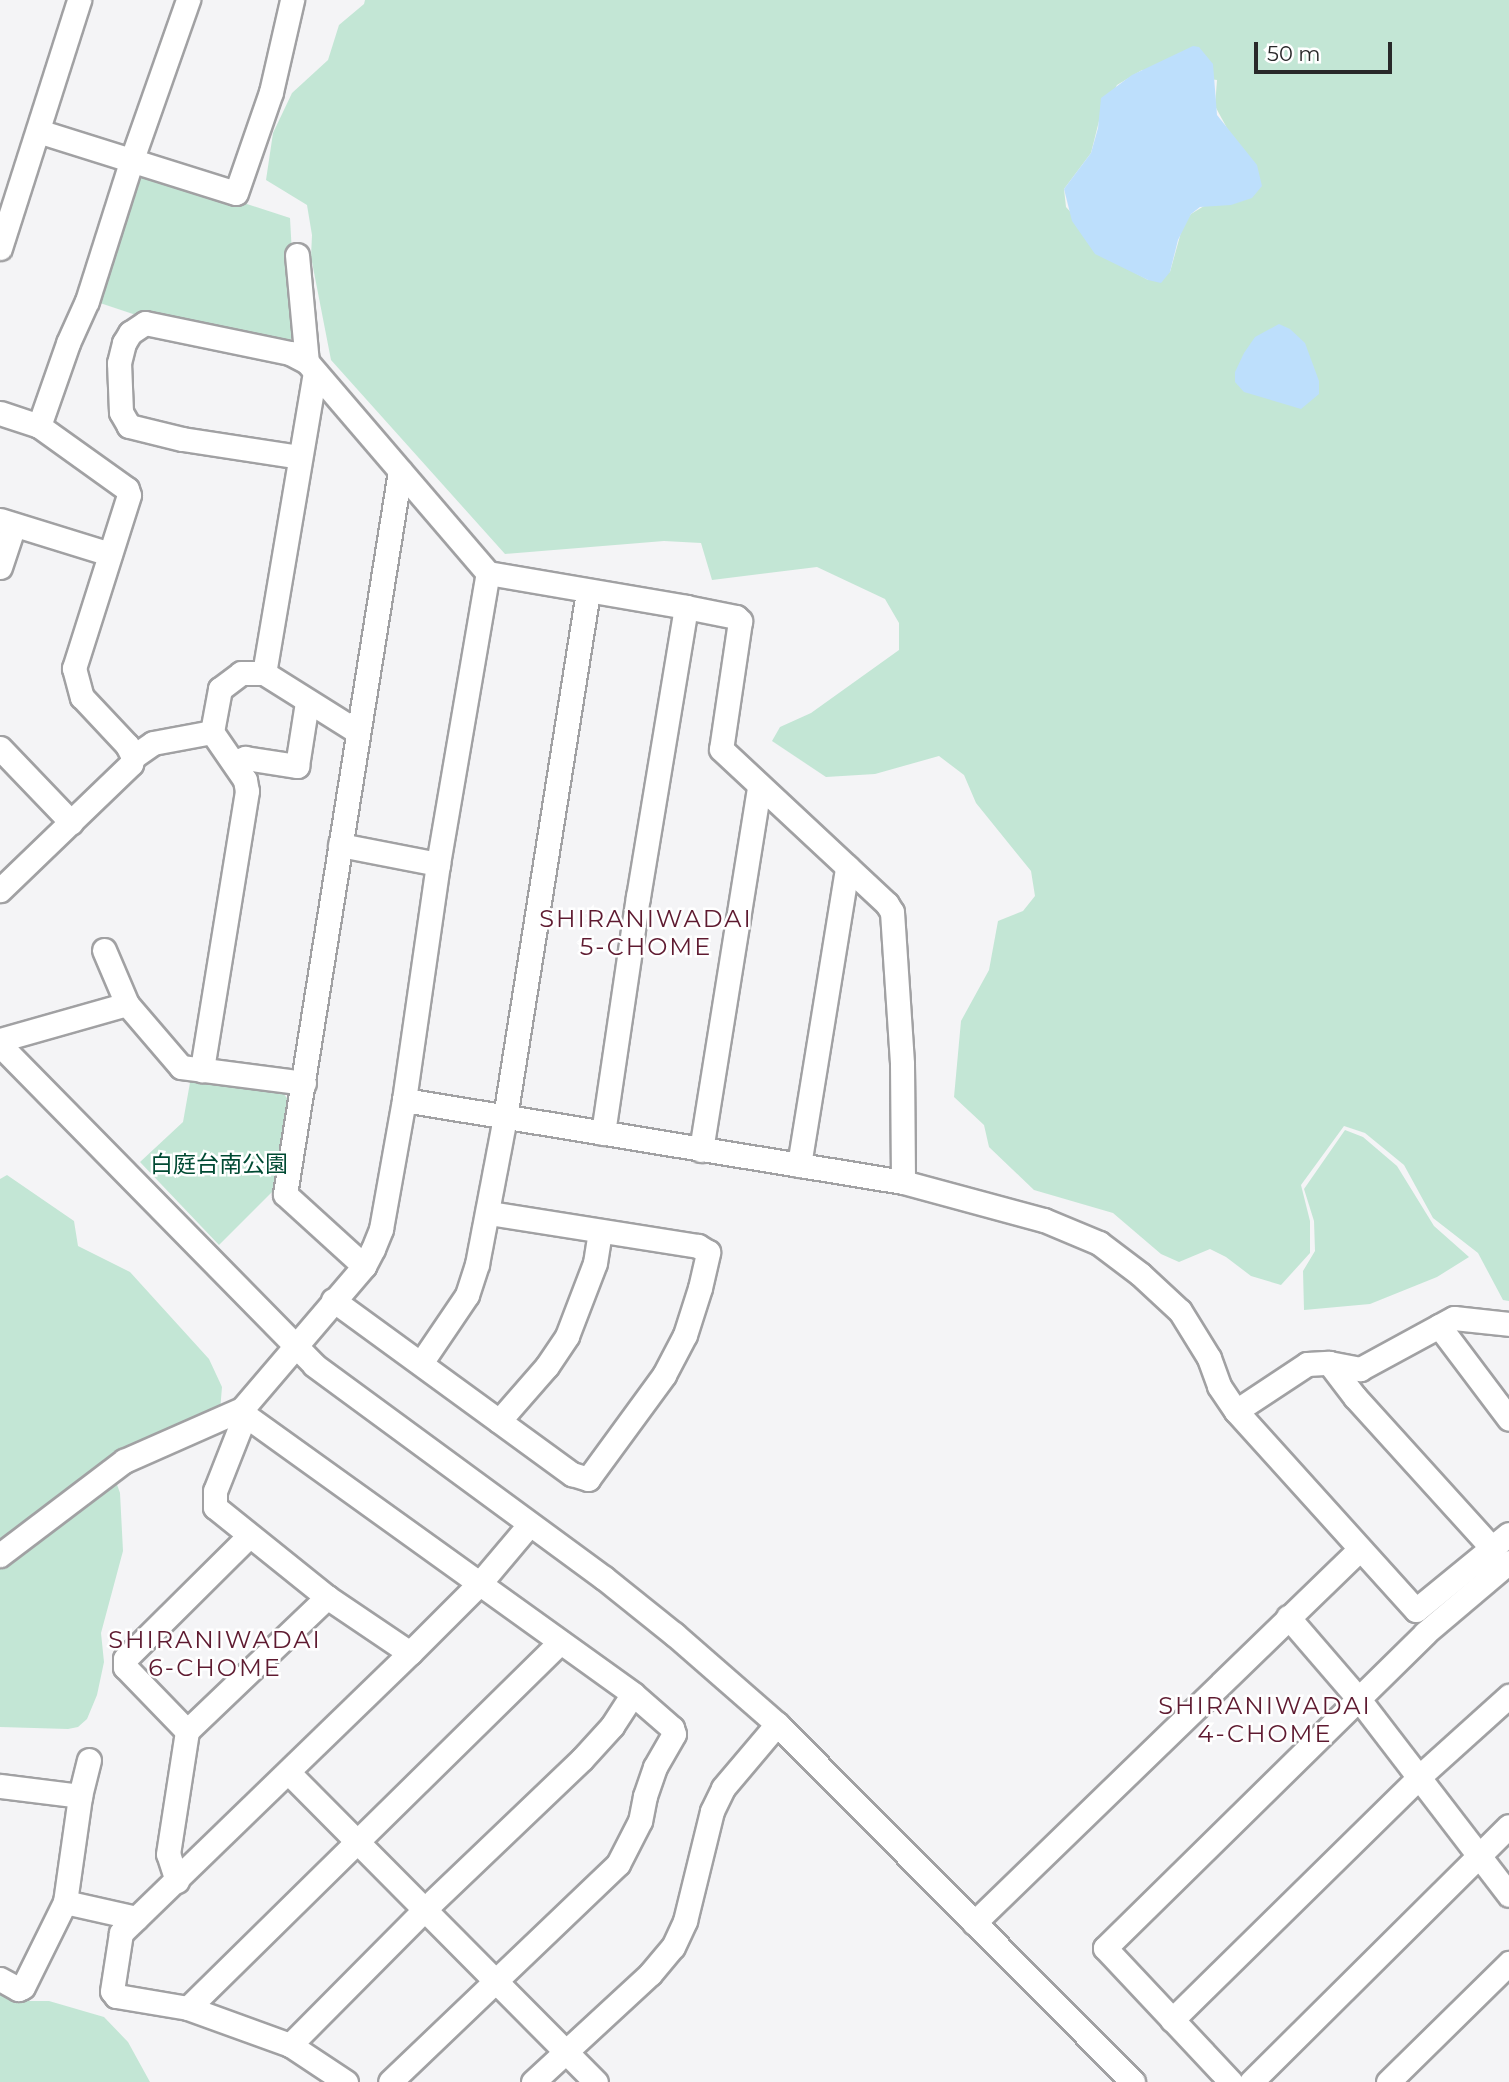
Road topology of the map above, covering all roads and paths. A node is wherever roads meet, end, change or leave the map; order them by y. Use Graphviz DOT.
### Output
graph roads {
  1 [pos="79,0"];
  2 [pos="188,0"];
  3 [pos="292,0"];
  4 [pos="38,131"];
  5 [pos="132,159"];
  6 [pos="0,248"];
  7 [pos="297,255"];
  8 [pos="311,367"];
  9 [pos="0,414"];
  10 [pos="39,426"];
  11 [pos="300,457"];
  12 [pos="400,471"];
  13 [pos="7,523"];
  14 [pos="110,554"];
  15 [pos="0,568"];
  16 [pos="488,573"];
  17 [pos="588,592"];
  18 [pos="687,607"];
  19 [pos="264,673"];
  20 [pos="307,702"];
  21 [pos="358,732"];
  22 [pos="212,733"];
  23 [pos="0,748"];
  24 [pos="133,757"];
  25 [pos="235,762"];
  26 [pos="759,786"];
  27 [pos="71,822"];
  28 [pos="340,845"];
  29 [pos="438,864"];
  30 [pos="847,867"];
  31 [pos="1,888"];
  32 [pos="104,950"];
  33 [pos="127,1004"];
  34 [pos="0,1040"];
  35 [pos="0,1045"];
  36 [pos="202,1070"];
  37 [pos="303,1083"];
  38 [pos="404,1100"];
  39 [pos="505,1117"];
  40 [pos="603,1133"];
  41 [pos="701,1150"];
  42 [pos="799,1165"];
  43 [pos="903,1182"];
  44 [pos="489,1213"];
  45 [pos="600,1232"];
  46 [pos="364,1266"];
  47 [pos="333,1300"];
  48 [pos="1509,1324"];
  49 [pos="1438,1326"];
  50 [pos="294,1346"];
  51 [pos="421,1363"];
  52 [pos="1329,1363"];
  53 [pos="1236,1411"];
  54 [pos="244,1412"];
  55 [pos="1509,1419"];
  56 [pos="499,1421"];
  57 [pos="529,1525"];
  58 [pos="248,1536"];
  59 [pos="1500,1541"];
  60 [pos="1360,1549"];
  61 [pos="0,1555"];
  62 [pos="1509,1562"];
  63 [pos="480,1583"];
  64 [pos="327,1597"];
  65 [pos="1288,1617"];
  66 [pos="560,1642"];
  67 [pos="410,1653"];
  68 [pos="633,1694"];
  69 [pos="1509,1696"];
  70 [pos="1359,1698"];
  71 [pos="777,1724"];
  72 [pos="187,1731"];
  73 [pos="89,1760"];
  74 [pos="288,1772"];
  75 [pos="1420,1776"];
  76 [pos="0,1786"];
  77 [pos="80,1796"];
  78 [pos="1509,1826"];
  79 [pos="357,1841"];
  80 [pos="1479,1854"];
  81 [pos="177,1881"];
  82 [pos="1509,1895"];
  83 [pos="65,1902"];
  84 [pos="425,1909"];
  85 [pos="136,1918"];
  86 [pos="974,1923"];
  87 [pos="1509,1963"];
  88 [pos="0,1979"];
  89 [pos="496,1980"];
  90 [pos="188,2008"];
  91 [pos="1172,2020"];
  92 [pos="290,2045"];
  93 [pos="564,2051"];
  94 [pos="346,2082"];
  95 [pos="390,2082"];
  96 [pos="533,2082"];
  97 [pos="596,2082"];
  98 [pos="1133,2082"];
  99 [pos="1231,2082"];
  100 [pos="1251,2082"];
  101 [pos="1388,2082"];
  1 -- 4 [label="street"];
  2 -- 5 [label="street"];
  3 -- 5 [label="street"];
  4 -- 5 [label="street"];
  4 -- 6 [label="street"];
  5 -- 10 [label="street"];
  7 -- 8 [label="street"];
  8 -- 11 [label="street"];
  8 -- 11 [label="street"];
  8 -- 12 [label="street"];
  9 -- 10 [label="street"];
  10 -- 14 [label="street"];
  11 -- 19 [label="street"];
  12 -- 16 [label="street"];
  12 -- 21 [label="street"];
  13 -- 14 [label="street"];
  13 -- 15 [label="street"];
  14 -- 24 [label="street"];
  16 -- 17 [label="street"];
  16 -- 29 [label="street"];
  17 -- 18 [label="street"];
  17 -- 39 [label="street"];
  18 -- 26 [label="street"];
  18 -- 40 [label="street"];
  19 -- 20 [label="street"];
  19 -- 22 [label="street"];
  20 -- 21 [label="street"];
  20 -- 25 [label="street"];
  21 -- 28 [label="street"];
  22 -- 24 [label="street"];
  22 -- 25 [label="street"];
  23 -- 27 [label="street"];
  24 -- 27 [label="street"];
  25 -- 36 [label="street"];
  26 -- 30 [label="street"];
  26 -- 41 [label="street"];
  27 -- 31 [label="street"];
  28 -- 29 [label="street"];
  28 -- 37 [label="street"];
  29 -- 38 [label="street"];
  30 -- 42 [label="street"];
  30 -- 43 [label="street"];
  32 -- 33 [label="street"];
  33 -- 34 [label="street"];
  33 -- 36 [label="street"];
  35 -- 50 [label="street"];
  36 -- 37 [label="street"];
  37 -- 46 [label="street"];
  38 -- 39 [label="street"];
  38 -- 46 [label="street"];
  39 -- 40 [label="street"];
  39 -- 44 [label="street"];
  40 -- 41 [label="street"];
  41 -- 42 [label="street"];
  42 -- 43 [label="street"];
  43 -- 53 [label="street"];
  44 -- 45 [label="street"];
  44 -- 51 [label="street"];
  45 -- 56 [label="street"];
  45 -- 56 [label="street"];
  46 -- 47 [label="street"];
  47 -- 50 [label="street"];
  47 -- 51 [label="street"];
  48 -- 49 [label="street"];
  49 -- 52 [label="street"];
  49 -- 55 [label="street"];
  50 -- 54 [label="street"];
  50 -- 57 [label="street"];
  51 -- 56 [label="street"];
  52 -- 53 [label="street"];
  52 -- 59 [label="street"];
  53 -- 60 [label="street"];
  54 -- 58 [label="street"];
  54 -- 61 [label="street"];
  54 -- 63 [label="street"];
  57 -- 63 [label="street"];
  57 -- 71 [label="street"];
  58 -- 64 [label="street"];
  58 -- 72 [label="street"];
  59 -- 60 [label="street"];
  60 -- 65 [label="street"];
  62 -- 70 [label="street"];
  63 -- 66 [label="street"];
  63 -- 67 [label="street"];
  64 -- 67 [label="street"];
  64 -- 72 [label="street"];
  65 -- 70 [label="street"];
  65 -- 86 [label="street"];
  66 -- 68 [label="street"];
  66 -- 79 [label="street"];
  67 -- 74 [label="street"];
  68 -- 84 [label="street"];
  68 -- 89 [label="street"];
  69 -- 75 [label="street"];
  70 -- 75 [label="street"];
  70 -- 91 [label="street"];
  71 -- 86 [label="street"];
  71 -- 93 [label="street"];
  72 -- 81 [label="street"];
  73 -- 77 [label="street"];
  74 -- 79 [label="street"];
  74 -- 81 [label="street"];
  75 -- 80 [label="street"];
  75 -- 91 [label="street"];
  76 -- 77 [label="street"];
  77 -- 83 [label="street"];
  78 -- 80 [label="street"];
  79 -- 84 [label="street"];
  79 -- 90 [label="street"];
  80 -- 82 [label="street"];
  80 -- 100 [label="street"];
  81 -- 85 [label="street"];
  83 -- 85 [label="street"];
  83 -- 88 [label="street"];
  84 -- 89 [label="street"];
  84 -- 92 [label="street"];
  85 -- 90 [label="street"];
  86 -- 98 [label="street"];
  87 -- 101 [label="street"];
  89 -- 93 [label="street"];
  89 -- 95 [label="street"];
  90 -- 92 [label="street"];
  91 -- 99 [label="street"];
  92 -- 94 [label="street"];
  93 -- 96 [label="street"];
  93 -- 97 [label="street"];
}
